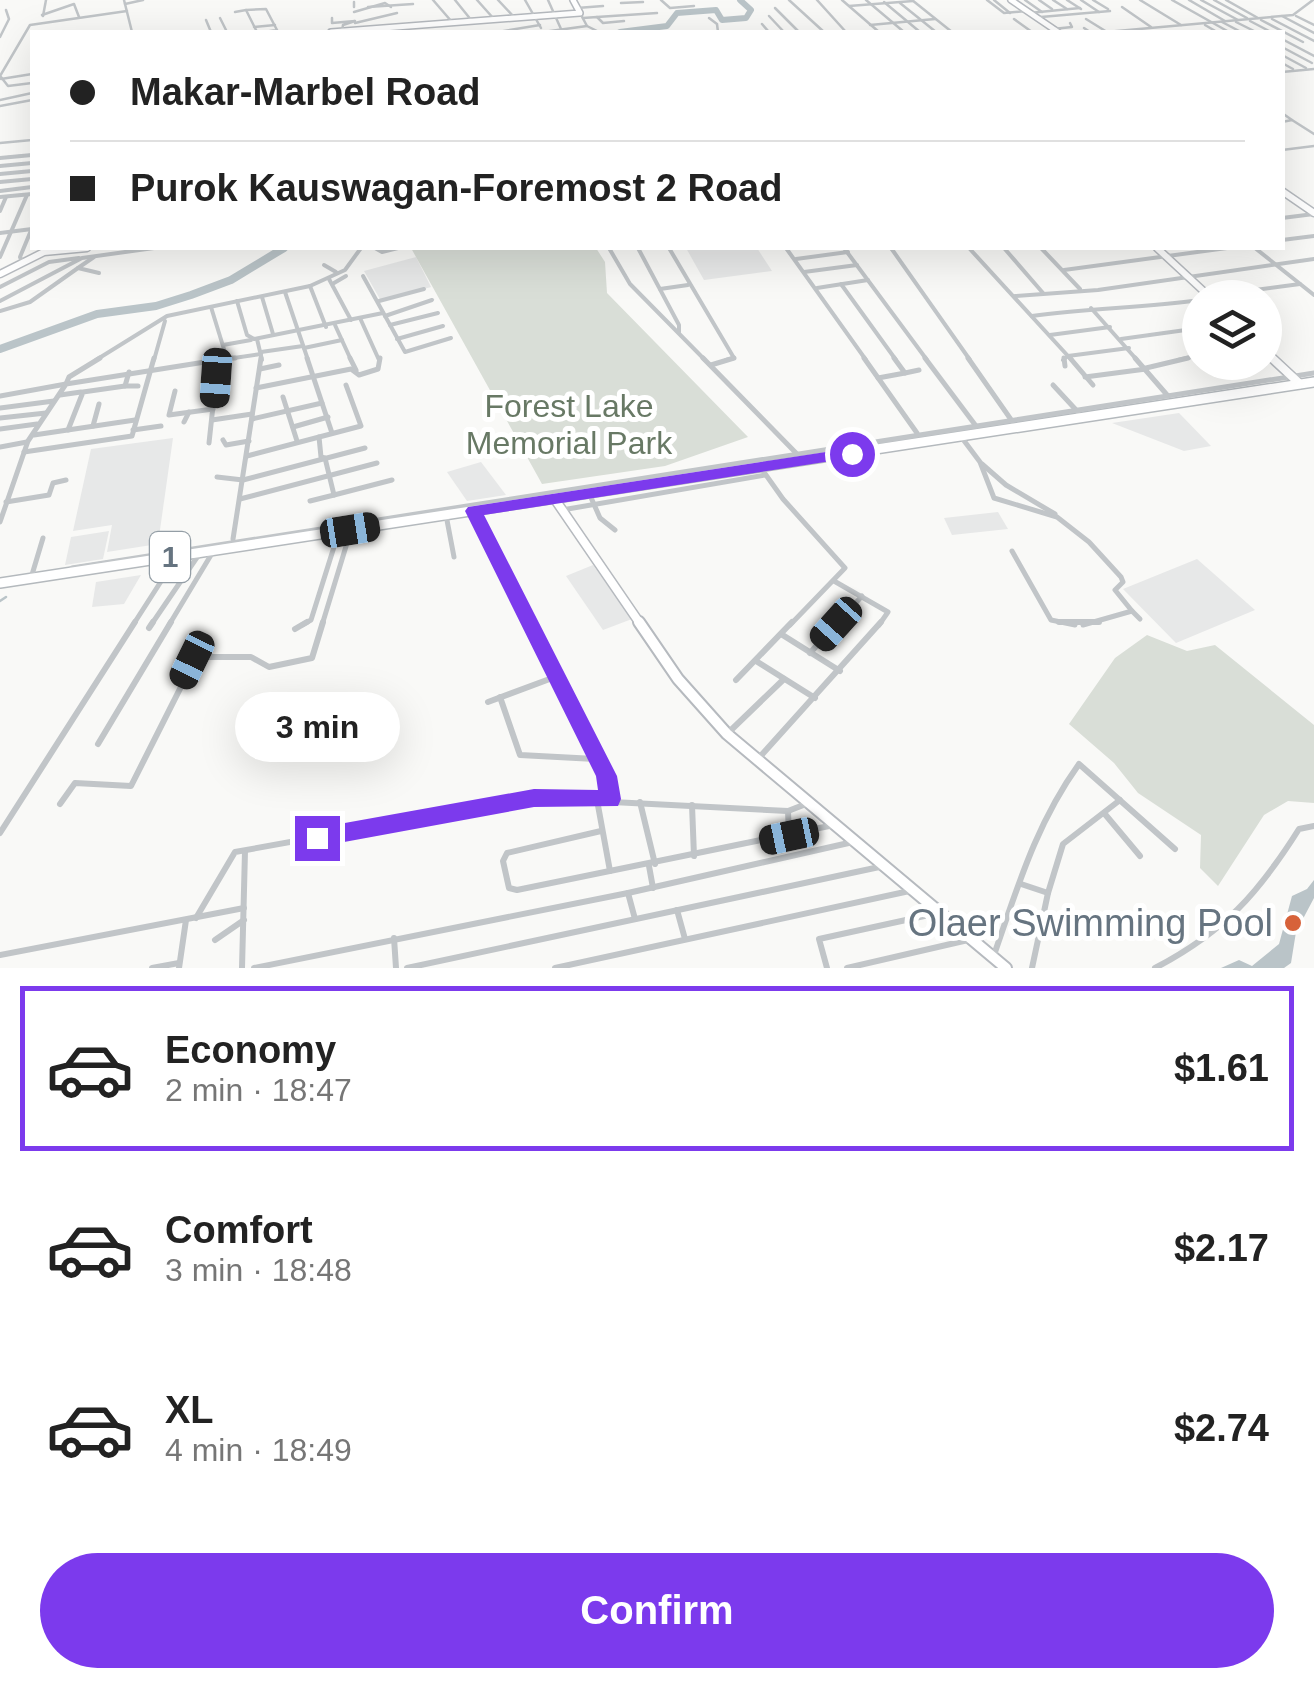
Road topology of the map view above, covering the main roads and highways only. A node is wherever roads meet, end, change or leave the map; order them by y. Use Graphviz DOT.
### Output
graph roads {
  1 [pos="1314,382"];
  2 [pos="0,583"];
  1 -- 2 [label="main road, 1"];
}
